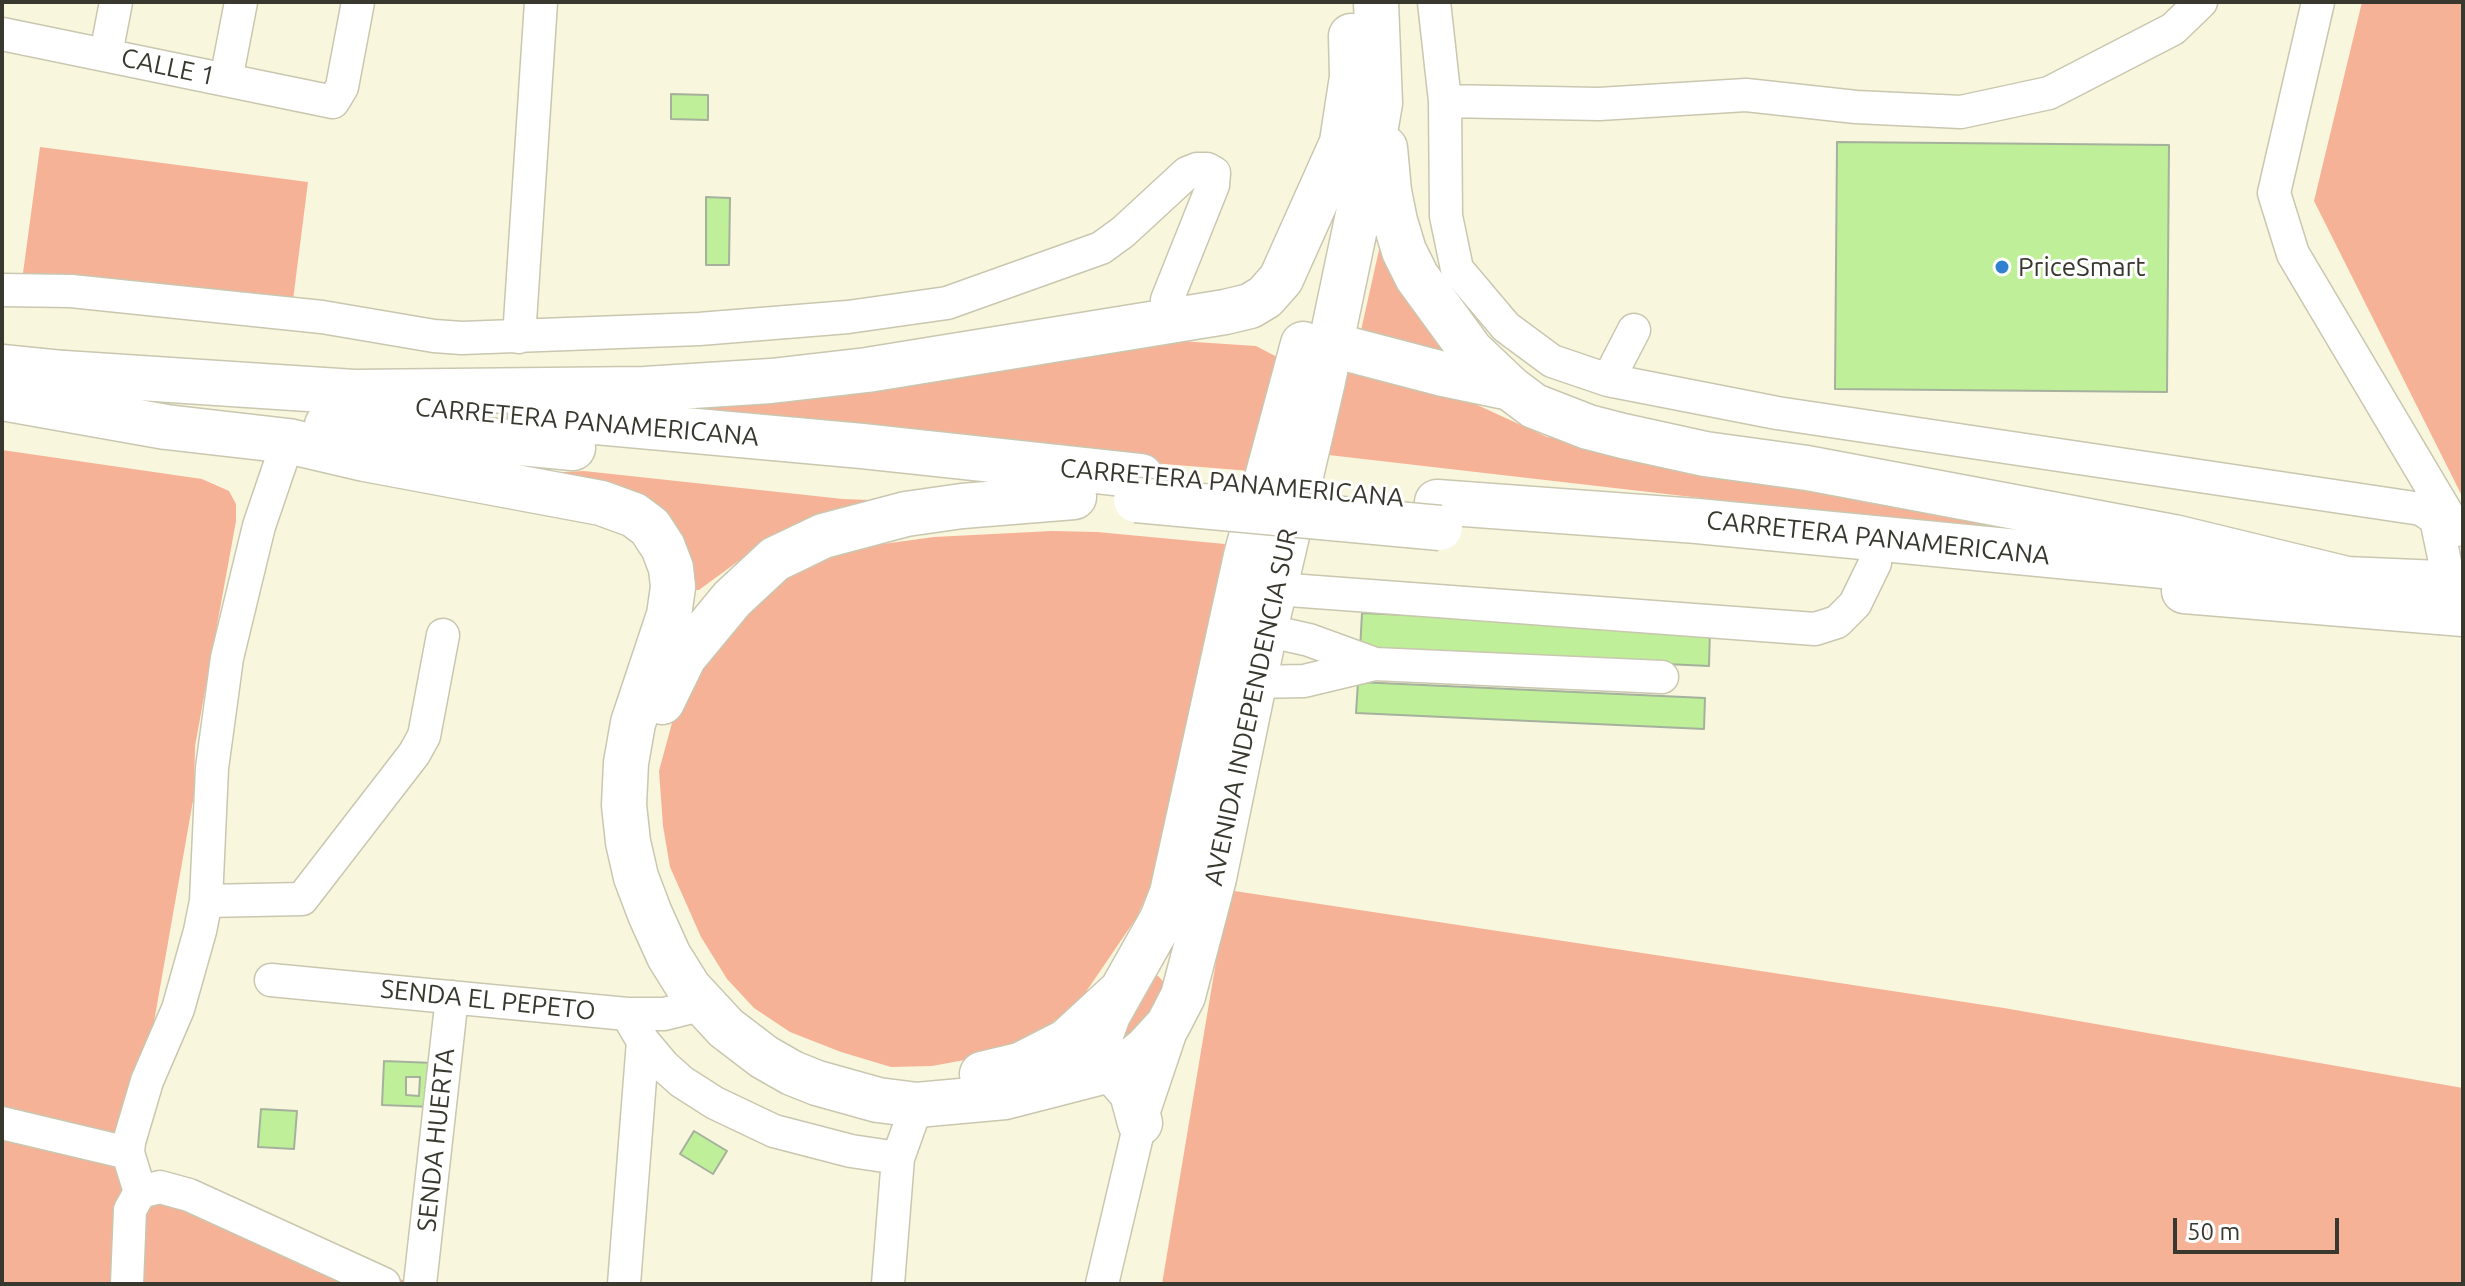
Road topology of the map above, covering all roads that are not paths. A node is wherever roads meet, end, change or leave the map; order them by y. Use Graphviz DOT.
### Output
graph roads {
  1 [pos="116,2"];
  2 [pos="241,2"];
  3 [pos="358,2"];
  4 [pos="541,2"];
  5 [pos="1350,2"];
  6 [pos="1376,2"];
  7 [pos="1434,2"];
  8 [pos="2201,2"];
  9 [pos="2318,2"];
  10 [pos="2,34"];
  11 [pos="106,54"];
  12 [pos="226,80"];
  13 [pos="1445,101"];
  14 [pos="1380,103"];
  15 [pos="1341,145"];
  16 [pos="2,290"];
  17 [pos="1168,322"];
  18 [pos="1109,330"];
  19 [pos="1634,330"];
  20 [pos="519,337"];
  21 [pos="1312,360"];
  22 [pos="2,367"];
  23 [pos="64,373"];
  24 [pos="1608,380"];
  25 [pos="1510,388"];
  26 [pos="2,397"];
  27 [pos="288,441"];
  28 [pos="1138,488"];
  29 [pos="1074,497"];
  30 [pos="1439,515"];
  31 [pos="1875,563"];
  32 [pos="2351,580"];
  33 [pos="2460,583"];
  34 [pos="1270,609"];
  35 [pos="443,635"];
  36 [pos="1375,664"];
  37 [pos="1662,677"];
  38 [pos="1255,682"];
  39 [pos="206,901"];
  40 [pos="1128,978"];
  41 [pos="271,980"];
  42 [pos="1184,992"];
  43 [pos="452,997"];
  44 [pos="704,1004"];
  45 [pos="635,1027"];
  46 [pos="1114,1091"];
  47 [pos="917,1105"];
  48 [pos="2,1123"];
  49 [pos="128,1153"];
  50 [pos="898,1158"];
  51 [pos="140,1192"];
  52 [pos="127,1284"];
  53 [pos="384,1284"];
  54 [pos="420,1284"];
  55 [pos="624,1284"];
  56 [pos="888,1284"];
  57 [pos="1102,1284"];
  1 -- 11 [label="street"];
  2 -- 12 [label="street"];
  3 -- 12 [label="street, CALLE 1"];
  4 -- 20 [label="street"];
  5 -- 15 [label="highway"];
  6 -- 14 [label="highway, AVENIDA INDEPENDENCIA SUR"];
  7 -- 13 [label="street"];
  8 -- 13 [label="street"];
  9 -- 33 [label="street"];
  10 -- 11 [label="street, CALLE 1"];
  11 -- 12 [label="street, CALLE 1"];
  13 -- 24 [label="street"];
  14 -- 21 [label="highway, AVENIDA INDEPENDENCIA SUR"];
  14 -- 25 [label="highway"];
  15 -- 17 [label="highway"];
  15 -- 21 [label="highway"];
  16 -- 20 [label="street"];
  17 -- 18 [label="highway"];
  17 -- 20 [label="street"];
  18 -- 21 [label="highway"];
  18 -- 23 [label="highway"];
  19 -- 24 [label="street"];
  21 -- 25 [label="highway"];
  21 -- 34 [label="highway, AVENIDA INDEPENDENCIA SUR"];
  21 -- 40 [label="highway"];
  22 -- 23 [label="highway, CARRETERA PANAMERICANA"];
  23 -- 28 [label="highway, CARRETERA PANAMERICANA"];
  24 -- 33 [label="street"];
  25 -- 32 [label="highway"];
  26 -- 27 [label="highway"];
  26 -- 29 [label="highway, CARRETERA PANAMERICANA"];
  27 -- 39 [label="street"];
  27 -- 44 [label="highway"];
  28 -- 29 [label="highway, CARRETERA PANAMERICANA"];
  28 -- 30 [label="highway, CARRETERA PANAMERICANA, bridge"];
  29 -- 40 [label="highway"];
  30 -- 31 [label="highway, CARRETERA PANAMERICANA"];
  30 -- 32 [label="highway, CARRETERA PANAMERICANA"];
  31 -- 33 [label="highway, CARRETERA PANAMERICANA"];
  31 -- 34 [label="street"];
  32 -- 33 [label="highway, CARRETERA PANAMERICANA"];
  34 -- 36 [label="street"];
  34 -- 38 [label="highway, AVENIDA INDEPENDENCIA SUR"];
  35 -- 39 [label="street"];
  36 -- 37 [label="street"];
  36 -- 38 [label="street"];
  38 -- 42 [label="highway, AVENIDA INDEPENDENCIA SUR"];
  39 -- 49 [label="street"];
  40 -- 42 [label="highway"];
  40 -- 46 [label="highway"];
  41 -- 43 [label="street, SENDA EL PEPETO"];
  42 -- 46 [label="street, AVENIDA INDEPENDENCIA SUR"];
  42 -- 46 [label="highway"];
  43 -- 45 [label="street, SENDA EL PEPETO"];
  43 -- 54 [label="street, SENDA HUERTA"];
  44 -- 45 [label="street, SENDA EL PEPETO"];
  44 -- 47 [label="highway"];
  45 -- 50 [label="street"];
  45 -- 55 [label="street"];
  46 -- 47 [label="highway"];
  46 -- 57 [label="street, AVENIDA INDEPENDENCIA SUR"];
  47 -- 50 [label="street"];
  48 -- 49 [label="street"];
  49 -- 51 [label="street"];
  50 -- 56 [label="street"];
  51 -- 52 [label="street"];
  51 -- 53 [label="street"];
}
